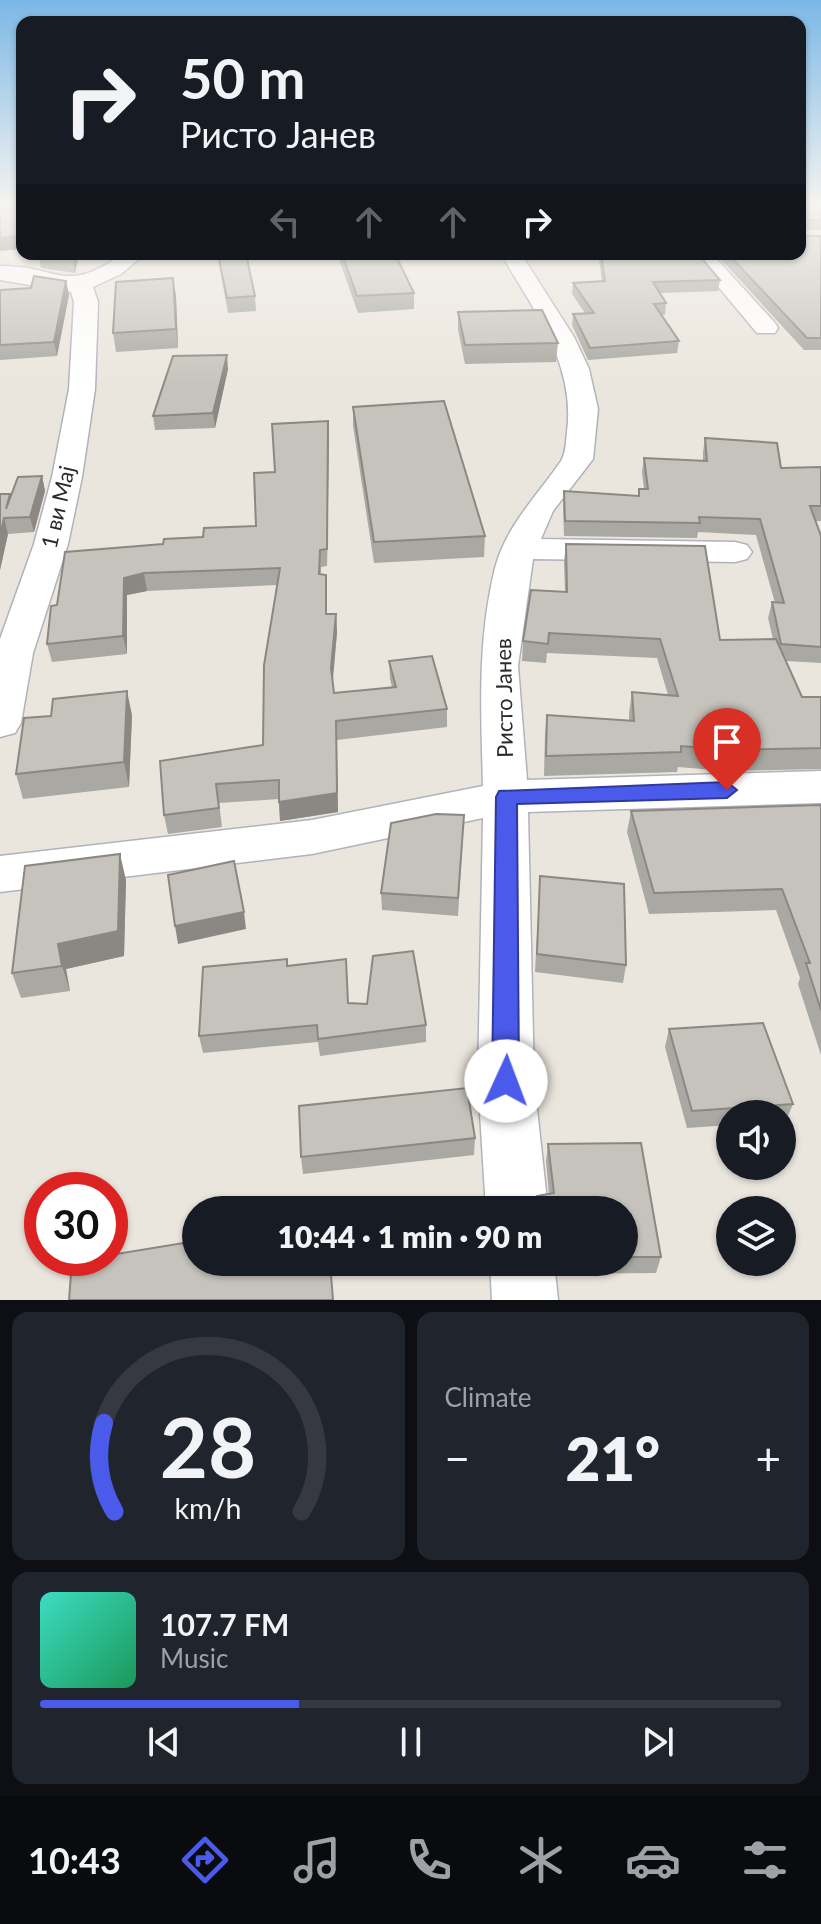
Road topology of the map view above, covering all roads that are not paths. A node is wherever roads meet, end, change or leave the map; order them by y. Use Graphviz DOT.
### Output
graph roads {
  1 [pos="18,266"];
  2 [pos="119,266"];
  3 [pos="519,266"];
  4 [pos="711,266"];
  5 [pos="81,286"];
  6 [pos="766,328"];
  7 [pos="519,549"];
  8 [pos="735,552"];
  9 [pos="7,654"];
  10 [pos="0,723"];
  11 [pos="821,787"];
  12 [pos="506,797"];
  13 [pos="0,874"];
  14 [pos="516,1196"];
  15 [pos="523,1276"];
  16 [pos="525,1300"];
  1 -- 5 [label="street"];
  2 -- 5 [label="street"];
  3 -- 7 [label="street, Ристо Јанев"];
  4 -- 6 [label="street"];
  5 -- 9 [label="street, 1 ви Мај"];
  7 -- 8 [label="street"];
  7 -- 12 [label="street, Ристо Јанев"];
  9 -- 10 [label="street, 1 ви Мај"];
  11 -- 12 [label="street"];
  12 -- 13 [label="street"];
  12 -- 14 [label="street, Ристо Јанев"];
  15 -- 16 [label="street"];
}
